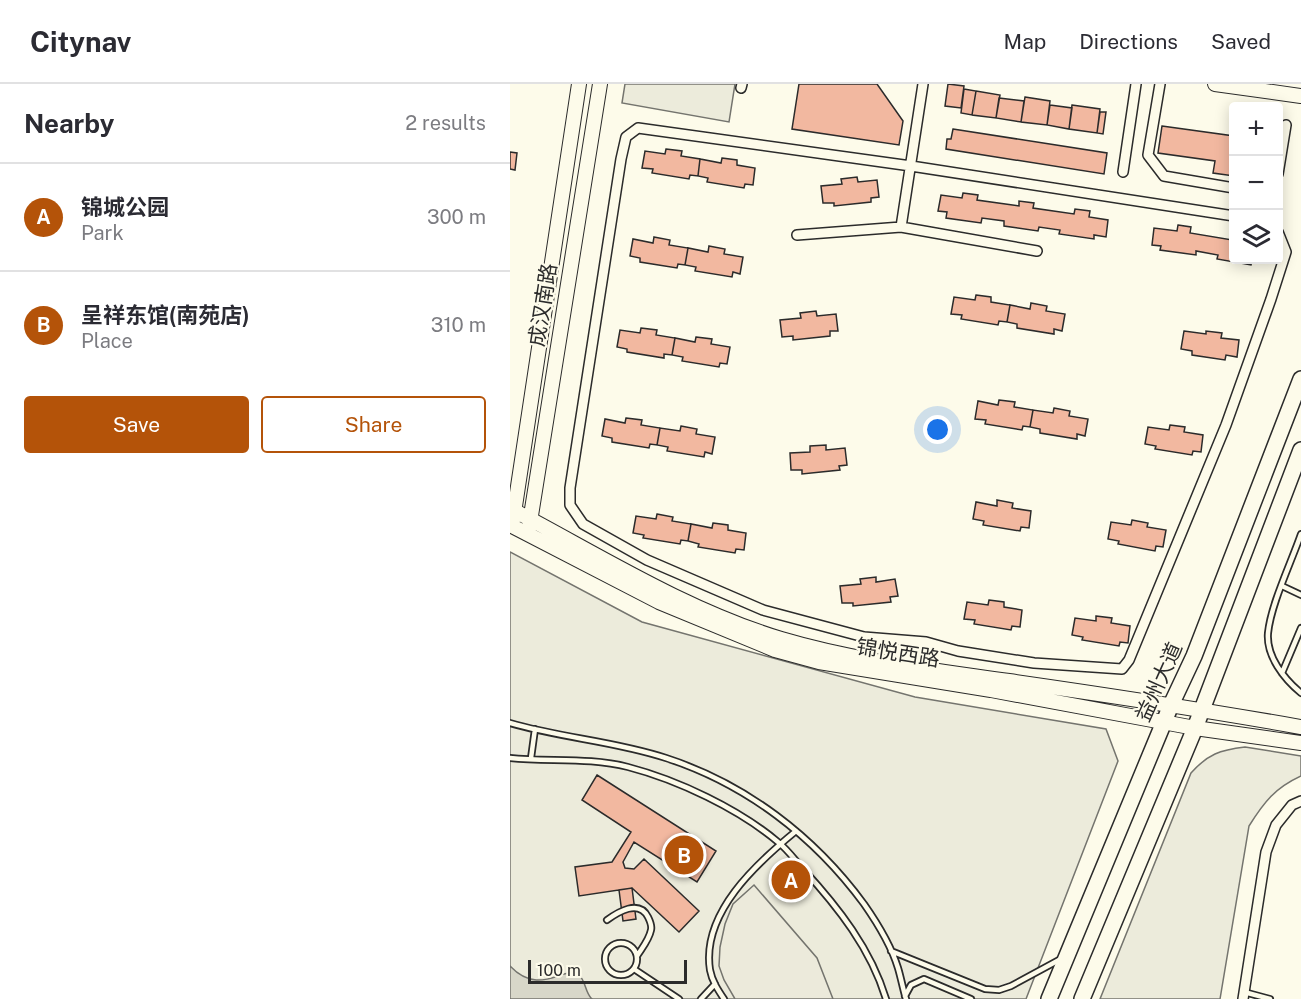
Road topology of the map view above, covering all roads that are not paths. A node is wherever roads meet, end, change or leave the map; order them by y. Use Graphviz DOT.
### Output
graph roads {
  1 [pos="579,84"];
  2 [pos="600,84"];
  3 [pos="923,84"];
  4 [pos="1136,84"];
  5 [pos="1160,84"];
  6 [pos="1215,84"];
  7 [pos="1301,96"];
  8 [pos="1286,125"];
  9 [pos="1281,156"];
  10 [pos="911,166"];
  11 [pos="1123,172"];
  12 [pos="1229,187"];
  13 [pos="1229,215"];
  14 [pos="901,227"];
  15 [pos="797,235"];
  16 [pos="1283,244"];
  17 [pos="1037,251"];
  18 [pos="1283,261"];
  19 [pos="1282,264"];
  20 [pos="1301,379"];
  21 [pos="1301,450"];
  22 [pos="515,512"];
  23 [pos="512,526"];
  24 [pos="529,526"];
  25 [pos="1301,534"];
  26 [pos="1282,586"];
  27 [pos="1301,595"];
  28 [pos="1301,628"];
  29 [pos="909,641"];
  30 [pos="906,666"];
  31 [pos="1282,673"];
  32 [pos="1301,693"];
  33 [pos="1171,705"];
  34 [pos="1201,710"];
  35 [pos="510,723"];
  36 [pos="1164,723"];
  37 [pos="1301,727"];
  38 [pos="1194,728"];
  39 [pos="535,729"];
  40 [pos="1301,743"];
  41 [pos="510,758"];
  42 [pos="531,758"];
  43 [pos="1301,801"];
  44 [pos="796,831"];
  45 [pos="780,844"];
  46 [pos="607,921"];
  47 [pos="891,951"];
  48 [pos="637,956"];
  49 [pos="1067,956"];
  50 [pos="634,969"];
  51 [pos="715,984"];
  52 [pos="1244,996"];
  53 [pos="905,998"];
  54 [pos="679,999"];
  55 [pos="701,999"];
  56 [pos="724,999"];
  57 [pos="886,999"];
  58 [pos="971,999"];
  59 [pos="1050,999"];
  60 [pos="1082,999"];
  61 [pos="1270,999"];
  1 -- 22 [label="main road, 成汉南路"];
  2 -- 24 [label="main road, 成汉南路"];
  3 -- 10 [label="street"];
  4 -- 11 [label="street"];
  5 -- 12 [label="street"];
  6 -- 7 [label="main road"];
  8 -- 9 [label="street"];
  10 -- 13 [label="street"];
  10 -- 14 [label="street"];
  10 -- 29 [label="street"];
  14 -- 15 [label="street"];
  14 -- 17 [label="street"];
  16 -- 18 [label="street"];
  19 -- 29 [label="street"];
  20 -- 33 [label="main road, 益州大道"];
  21 -- 34 [label="main road"];
  22 -- 23 [label="main road, 成汉南路"];
  22 -- 24 [label="main road, 锦悦西路"];
  23 -- 24 [label="main road, 锦悦西路"];
  24 -- 30 [label="main road, 锦悦西路"];
  24 -- 36 [label="main road, 锦悦西路"];
  25 -- 26 [label="lane"];
  26 -- 27 [label="lane"];
  26 -- 31 [label="lane"];
  28 -- 31 [label="lane"];
  29 -- 30 [label="street"];
  30 -- 33 [label="main road, 锦悦西路"];
  31 -- 32 [label="lane"];
  33 -- 34 [label="main road, 锦悦西路"];
  33 -- 36 [label="main road, 益州大道"];
  34 -- 37 [label="main road, 锦悦西路"];
  34 -- 38 [label="main road"];
  35 -- 39 [label="lane"];
  36 -- 38 [label="main road, 锦悦西路"];
  36 -- 49 [label="main road, 益州大道"];
  38 -- 40 [label="main road, 锦悦西路"];
  38 -- 60 [label="main road"];
  39 -- 42 [label="lane"];
  39 -- 44 [label="lane"];
  41 -- 42 [label="lane"];
  42 -- 45 [label="lane"];
  43 -- 52 [label="street"];
  44 -- 45 [label="lane"];
  44 -- 47 [label="lane"];
  45 -- 51 [label="lane"];
  45 -- 57 [label="lane"];
  46 -- 48 [label="lane"];
  47 -- 49 [label="lane"];
  47 -- 53 [label="lane"];
  48 -- 50 [label="lane"];
  48 -- 50 [label="lane"];
  49 -- 59 [label="main road, 益州大道"];
  50 -- 54 [label="lane"];
  51 -- 55 [label="lane"];
  51 -- 56 [label="lane"];
  52 -- 61 [label="lane"];
  53 -- 58 [label="lane"];
}
